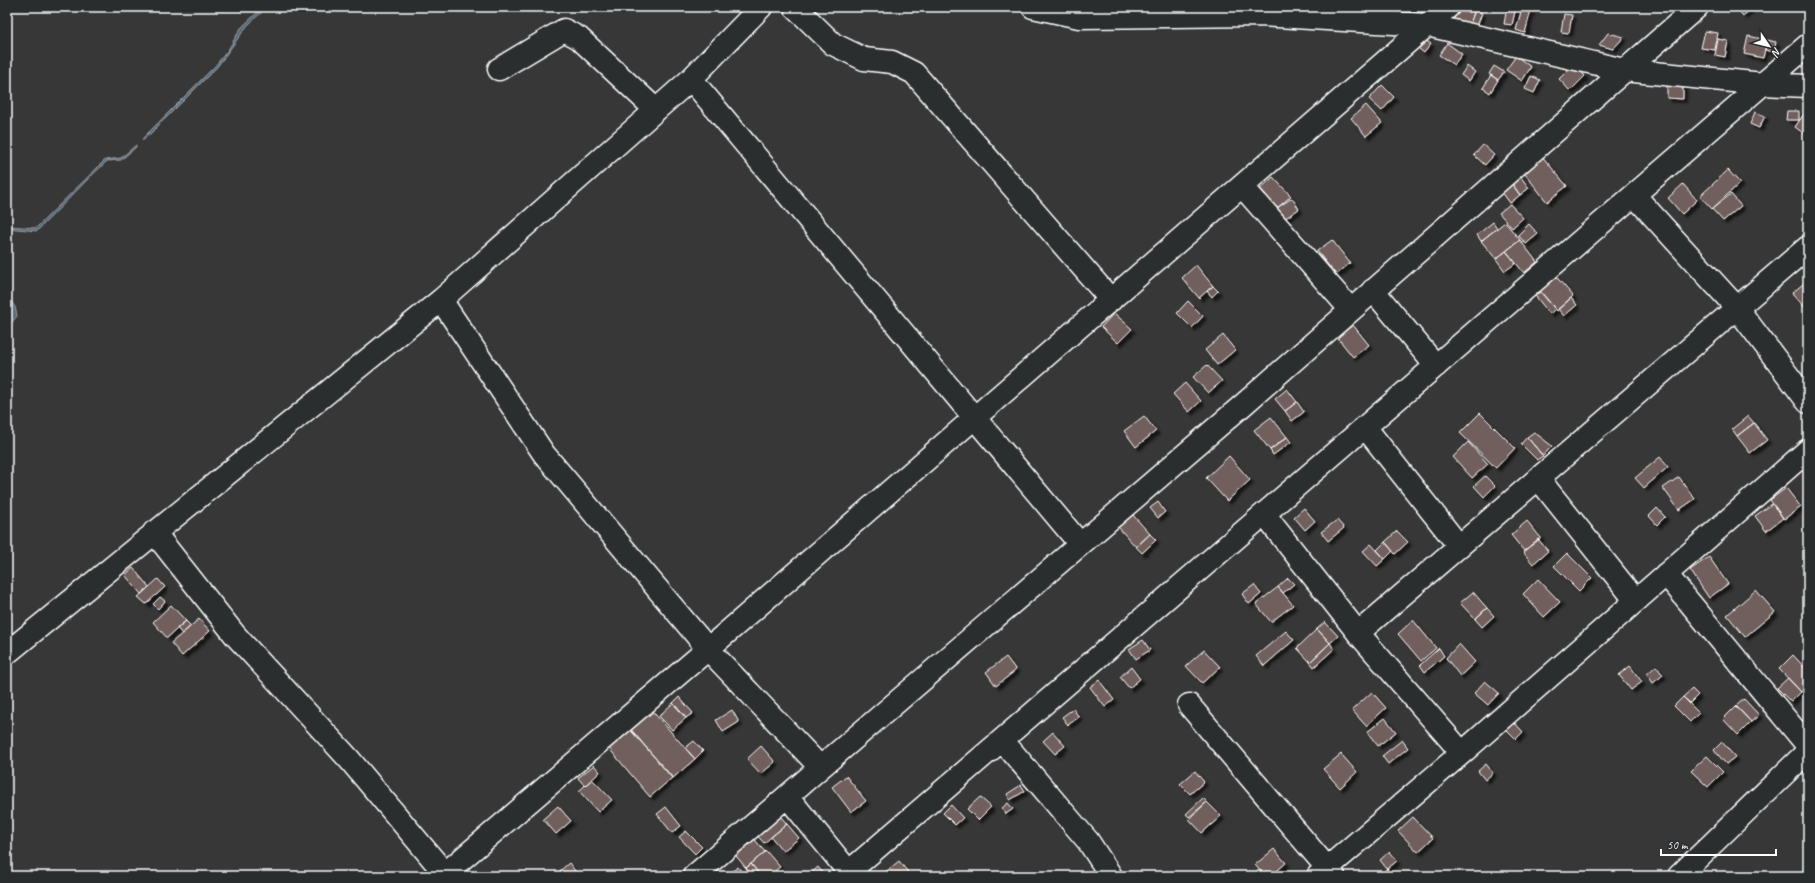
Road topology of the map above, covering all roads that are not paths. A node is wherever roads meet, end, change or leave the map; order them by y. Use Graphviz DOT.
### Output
graph roads {
  1 [pos="761,7"];
  2 [pos="795,7"];
  3 [pos="1033,7"];
  4 [pos="1448,7"];
  5 [pos="1696,7"];
  6 [pos="1427,25"];
  7 [pos="1808,45"];
  8 [pos="499,69"];
  9 [pos="1624,70"];
  10 [pos="691,79"];
  11 [pos="1763,84"];
  12 [pos="1808,86"];
  13 [pos="656,110"];
  14 [pos="1242,186"];
  15 [pos="1634,195"];
  16 [pos="1808,247"];
  17 [pos="1373,290"];
  18 [pos="441,300"];
  19 [pos="1111,300"];
  20 [pos="1737,308"];
  21 [pos="1351,310"];
  22 [pos="1436,366"];
  23 [pos="1808,402"];
  24 [pos="975,418"];
  25 [pos="1365,427"];
  26 [pos="1805,459"];
  27 [pos="1538,478"];
  28 [pos="1264,514"];
  29 [pos="154,532"];
  30 [pos="1080,544"];
  31 [pos="1459,546"];
  32 [pos="1666,574"];
  33 [pos="1636,601"];
  34 [pos="1358,633"];
  35 [pos="708,649"];
  36 [pos="7,653"];
  37 [pos="1189,705"];
  38 [pos="1002,740"];
  39 [pos="1808,746"];
  40 [pos="1808,751"];
  41 [pos="1462,753"];
  42 [pos="820,767"];
  43 [pos="787,796"];
  44 [pos="1326,873"];
  45 [pos="445,875"];
  46 [pos="849,875"];
  47 [pos="1683,875"];
  48 [pos="694,876"];
  49 [pos="1111,876"];
  1 -- 10 [label="street"];
  2 -- 19 [label="street"];
  3 -- 6 [label="street"];
  4 -- 6 [label="street"];
  5 -- 9 [label="street"];
  6 -- 9 [label="street"];
  6 -- 14 [label="street"];
  7 -- 11 [label="street"];
  8 -- 13 [label="street"];
  9 -- 11 [label="street"];
  9 -- 17 [label="street"];
  10 -- 13 [label="street"];
  10 -- 24 [label="street"];
  11 -- 12 [label="street"];
  11 -- 15 [label="street"];
  13 -- 18 [label="street"];
  14 -- 19 [label="street"];
  14 -- 21 [label="street"];
  15 -- 20 [label="street"];
  15 -- 22 [label="street"];
  16 -- 20 [label="street"];
  17 -- 21 [label="street"];
  17 -- 22 [label="street"];
  18 -- 29 [label="street"];
  18 -- 35 [label="street"];
  19 -- 24 [label="street"];
  20 -- 23 [label="street"];
  20 -- 27 [label="street"];
  21 -- 30 [label="street"];
  22 -- 25 [label="street"];
  24 -- 30 [label="street"];
  24 -- 35 [label="street"];
  25 -- 28 [label="street"];
  25 -- 31 [label="street"];
  26 -- 32 [label="street"];
  27 -- 31 [label="street"];
  27 -- 33 [label="street"];
  28 -- 34 [label="street"];
  28 -- 38 [label="street"];
  29 -- 36 [label="street"];
  29 -- 45 [label="street"];
  30 -- 42 [label="street"];
  31 -- 34 [label="street"];
  32 -- 33 [label="street"];
  32 -- 39 [label="street"];
  33 -- 41 [label="street"];
  34 -- 41 [label="street"];
  35 -- 42 [label="street"];
  35 -- 45 [label="street"];
  37 -- 44 [label="street"];
  38 -- 46 [label="street"];
  38 -- 49 [label="street"];
  40 -- 47 [label="street"];
  41 -- 44 [label="street"];
  42 -- 43 [label="street"];
  43 -- 46 [label="street"];
  43 -- 48 [label="street"];
}
